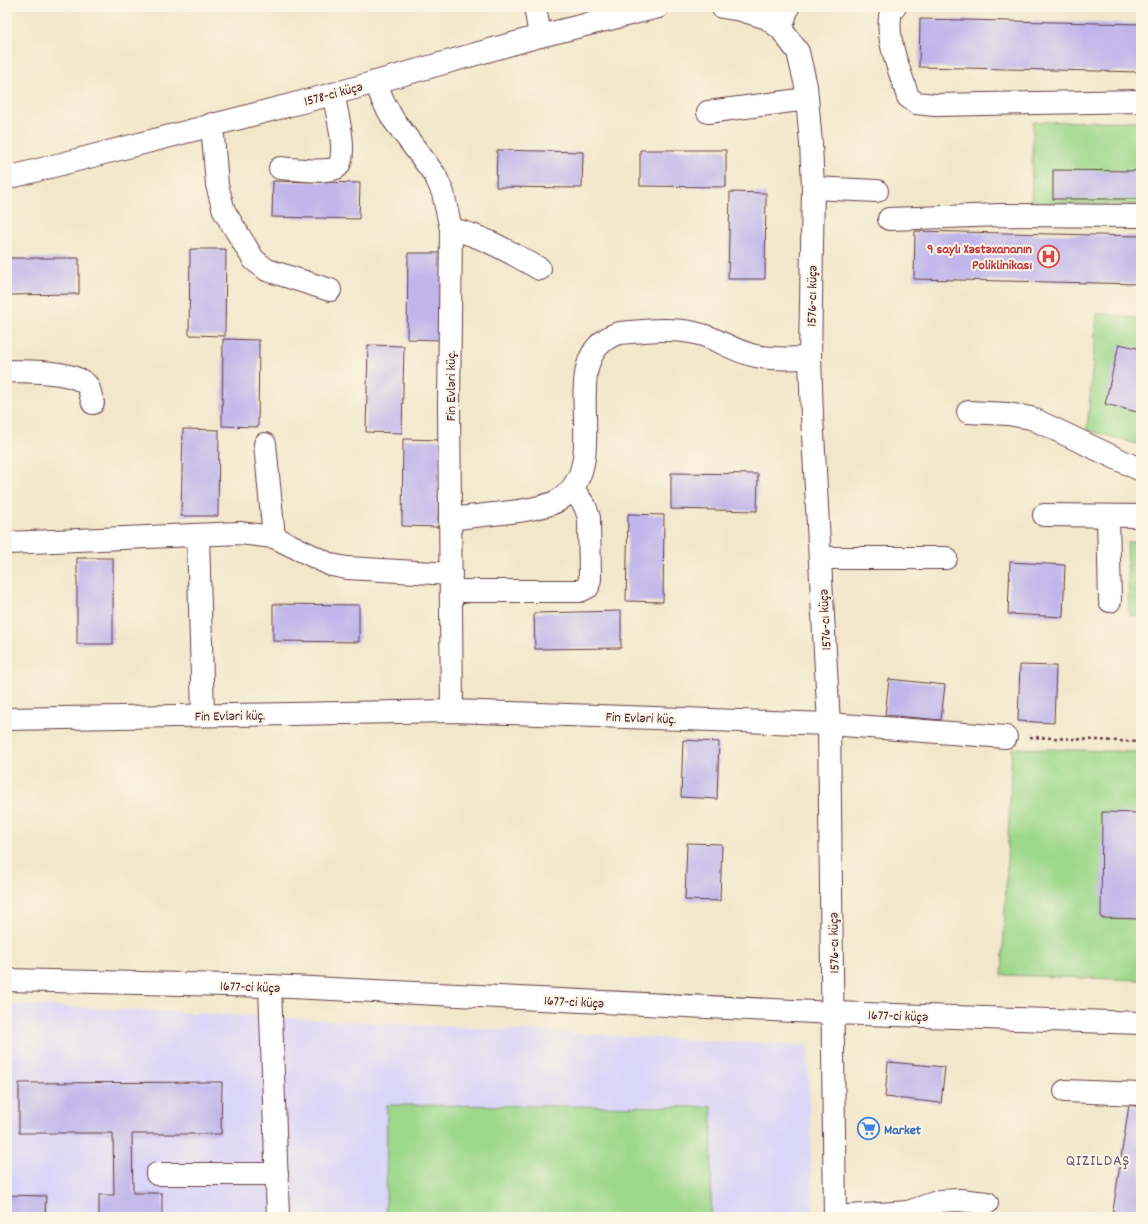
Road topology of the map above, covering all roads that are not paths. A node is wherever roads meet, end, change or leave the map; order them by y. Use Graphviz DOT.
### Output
graph roads {
  1 [pos="535,7"];
  2 [pos="658,7"];
  3 [pos="722,7"];
  4 [pos="788,7"];
  5 [pos="895,7"];
  6 [pos="781,29"];
  7 [pos="540,36"];
  8 [pos="376,82"];
  9 [pos="333,94"];
  10 [pos="807,99"];
  11 [pos="1141,101"];
  12 [pos="708,112"];
  13 [pos="212,124"];
  14 [pos="280,168"];
  15 [pos="7,178"];
  16 [pos="813,188"];
  17 [pos="877,191"];
  18 [pos="1141,216"];
  19 [pos="889,220"];
  20 [pos="451,230"];
  21 [pos="540,269"];
  22 [pos="330,290"];
  23 [pos="810,358"];
  24 [pos="7,371"];
  25 [pos="93,403"];
  26 [pos="968,412"];
  27 [pos="265,444"];
  28 [pos="1141,470"];
  29 [pos="573,489"];
  30 [pos="1044,515"];
  31 [pos="1108,516"];
  32 [pos="1141,516"];
  33 [pos="450,519"];
  34 [pos="198,535"];
  35 [pos="274,537"];
  36 [pos="7,543"];
  37 [pos="821,558"];
  38 [pos="946,558"];
  39 [pos="451,582"];
  40 [pos="1110,601"];
  41 [pos="452,711"];
  42 [pos="203,716"];
  43 [pos="7,719"];
  44 [pos="829,724"];
  45 [pos="1006,737"];
  46 [pos="7,980"];
  47 [pos="270,986"];
  48 [pos="834,1013"];
  49 [pos="1141,1023"];
  50 [pos="1065,1091"];
  51 [pos="1141,1094"];
  52 [pos="157,1174"];
  53 [pos="277,1174"];
  54 [pos="987,1203"];
  55 [pos="278,1217"];
  56 [pos="835,1217"];
  1 -- 7 [label="street"];
  2 -- 7 [label="street, 1578-ci küçə"];
  3 -- 6 [label="street"];
  4 -- 6 [label="street"];
  5 -- 11 [label="street"];
  6 -- 10 [label="street, 1576-cı küçə"];
  7 -- 8 [label="street, 1578-ci küçə"];
  8 -- 9 [label="street, 1578-ci küçə"];
  8 -- 20 [label="street, Fin Evləri küç."];
  9 -- 13 [label="street, 1578-ci küçə"];
  9 -- 14 [label="street"];
  10 -- 12 [label="street"];
  10 -- 16 [label="street, 1576-cı küçə"];
  13 -- 15 [label="street, 1578-ci küçə"];
  13 -- 22 [label="street"];
  16 -- 17 [label="street"];
  16 -- 23 [label="street, 1576-cı küçə"];
  18 -- 19 [label="street"];
  20 -- 21 [label="street"];
  20 -- 33 [label="street, Fin Evləri küç."];
  23 -- 29 [label="street"];
  23 -- 37 [label="street, 1576-cı küçə"];
  24 -- 25 [label="street"];
  26 -- 28 [label="street"];
  27 -- 35 [label="street"];
  29 -- 33 [label="street"];
  29 -- 39 [label="street"];
  30 -- 31 [label="street"];
  31 -- 32 [label="street"];
  31 -- 40 [label="street"];
  33 -- 39 [label="street, Fin Evləri küç."];
  34 -- 35 [label="street"];
  34 -- 36 [label="street"];
  34 -- 42 [label="street"];
  35 -- 39 [label="street"];
  37 -- 38 [label="street"];
  37 -- 44 [label="street, 1576-cı küçə"];
  39 -- 41 [label="street, Fin Evləri küç."];
  41 -- 42 [label="street, Fin Evləri küç."];
  41 -- 44 [label="street, Fin Evləri küç."];
  42 -- 43 [label="street, Fin Evləri küç."];
  44 -- 45 [label="street, Fin Evləri küç."];
  44 -- 48 [label="street, 1576-cı küçə"];
  46 -- 47 [label="street, 1677-ci küçə"];
  47 -- 48 [label="street, 1677-ci küçə"];
  47 -- 53 [label="street"];
  48 -- 49 [label="street, 1677-ci küçə"];
  48 -- 56 [label="street, 1576-cı küçə"];
  50 -- 51 [label="street"];
  52 -- 53 [label="street"];
  53 -- 55 [label="street"];
  54 -- 56 [label="street"];
}
